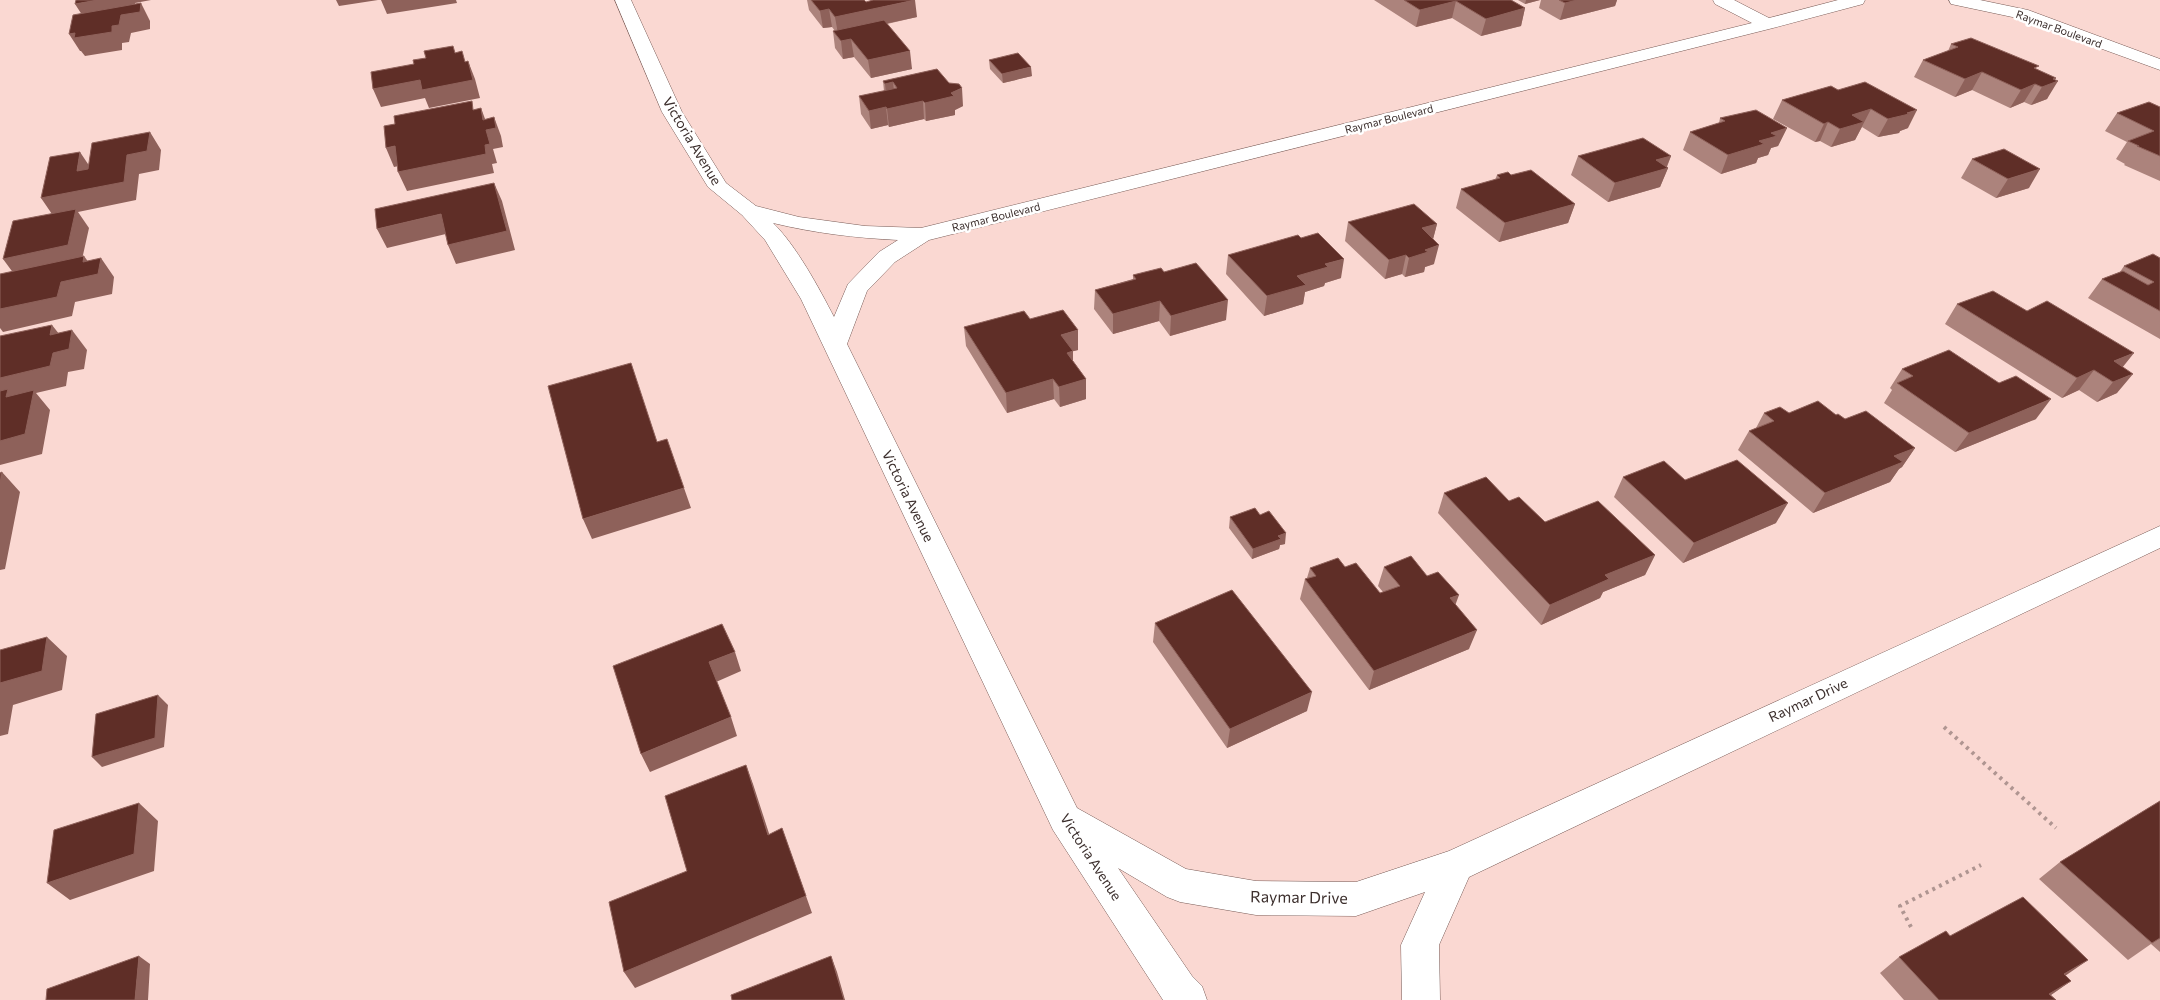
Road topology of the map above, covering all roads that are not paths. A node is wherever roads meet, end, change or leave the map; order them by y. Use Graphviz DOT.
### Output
graph roads {
  1 [pos="623,0"];
  2 [pos="1721,0"];
  3 [pos="1857,0"];
  4 [pos="1957,0"];
  5 [pos="1767,24"];
  6 [pos="2160,65"];
  7 [pos="749,211"];
  8 [pos="921,235"];
  9 [pos="835,344"];
  10 [pos="2160,536"];
  11 [pos="1065,819"];
  12 [pos="1456,864"];
  13 [pos="1188,1000"];
  14 [pos="1421,1000"];
  1 -- 7 [label="street, Victoria Avenue"];
  2 -- 5 [label="street"];
  3 -- 5 [label="street, Raymar Boulevard"];
  4 -- 6 [label="street, Raymar Boulevard"];
  5 -- 8 [label="street, Raymar Boulevard"];
  7 -- 8 [label="street, Raymar Boulevard"];
  7 -- 9 [label="street, Victoria Avenue"];
  8 -- 9 [label="street, Raymar Boulevard"];
  9 -- 11 [label="street, Victoria Avenue"];
  10 -- 12 [label="street, Raymar Drive"];
  11 -- 12 [label="street, Raymar Drive"];
  11 -- 13 [label="street, Victoria Avenue"];
  12 -- 14 [label="street"];
}
